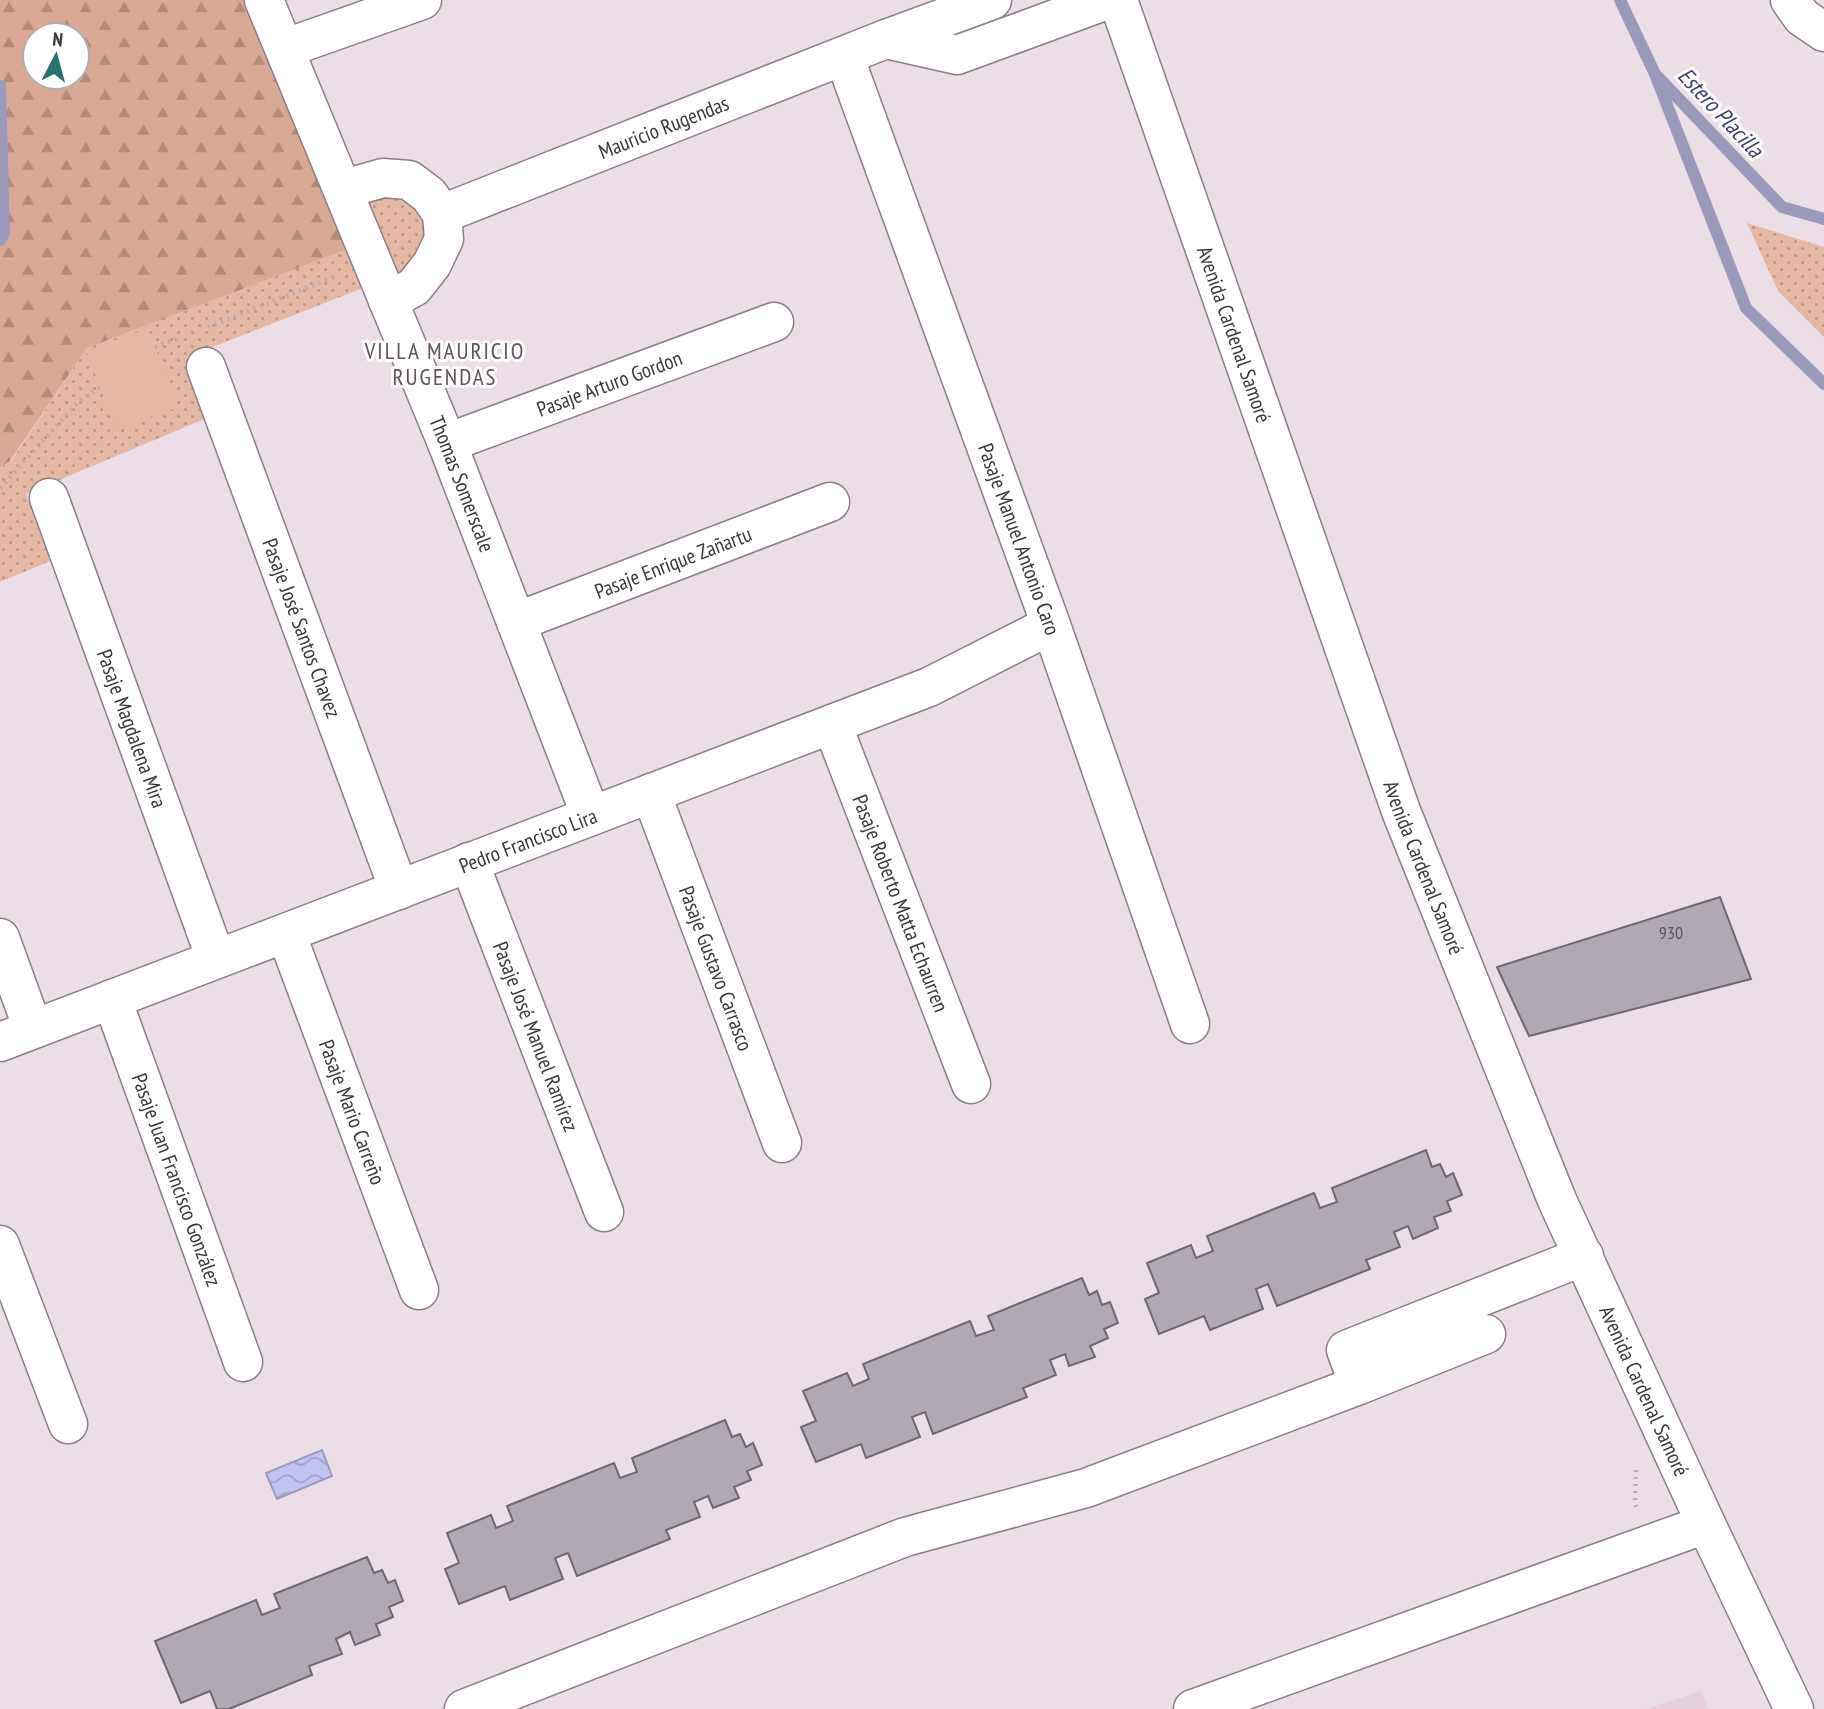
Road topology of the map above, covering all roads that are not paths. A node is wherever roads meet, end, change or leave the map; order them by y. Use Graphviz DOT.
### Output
graph roads {
  1 [pos="264,0"];
  2 [pos="422,0"];
  3 [pos="992,0"];
  4 [pos="1107,0"];
  5 [pos="1118,0"];
  6 [pos="1790,0"];
  7 [pos="1824,32"];
  8 [pos="886,39"];
  9 [pos="286,48"];
  10 [pos="844,56"];
  11 [pos="344,189"];
  12 [pos="442,214"];
  13 [pos="388,301"];
  14 [pos="774,322"];
  15 [pos="206,367"];
  16 [pos="447,443"];
  17 [pos="49,498"];
  18 [pos="830,502"];
  19 [pos="516,622"];
  20 [pos="1051,625"];
  21 [pos="832,724"];
  22 [pos="651,793"];
  23 [pos="592,816"];
  24 [pos="469,862"];
  25 [pos="398,890"];
  26 [pos="286,933"];
  27 [pos="0,937"];
  28 [pos="216,959"];
  29 [pos="112,999"];
  30 [pos="1189,1024"];
  31 [pos="17,1036"];
  32 [pos="971,1084"];
  33 [pos="782,1143"];
  34 [pos="604,1212"];
  35 [pos="0,1245"];
  36 [pos="1584,1256"];
  37 [pos="419,1290"];
  38 [pos="1486,1334"];
  39 [pos="243,1362"];
  40 [pos="1359,1385"];
  41 [pos="68,1424"];
  42 [pos="1706,1524"];
  43 [pos="464,1709"];
  44 [pos="1193,1709"];
  45 [pos="1794,1709"];
  1 -- 9 [label="street, Thomas Somerscale"];
  2 -- 9 [label="street"];
  3 -- 8 [label="street, Mauricio Rugendas"];
  4 -- 8 [label="street"];
  5 -- 36 [label="street, Avenida Cardenal Samoré"];
  6 -- 7 [label="street"];
  8 -- 10 [label="street, Mauricio Rugendas"];
  9 -- 11 [label="street, Thomas Somerscale"];
  10 -- 12 [label="street, Mauricio Rugendas"];
  10 -- 20 [label="street, Pasaje Manuel Antonio Caro"];
  11 -- 12 [label="street"];
  11 -- 13 [label="street, Thomas Somerscale"];
  12 -- 13 [label="street"];
  13 -- 16 [label="street, Thomas Somerscale"];
  14 -- 16 [label="street, Pasaje Arturo Gordon"];
  15 -- 25 [label="street, Pasaje José Santos Chavez"];
  16 -- 19 [label="street, Thomas Somerscale"];
  17 -- 28 [label="street, Pasaje Magdalena Mira"];
  18 -- 19 [label="street, Pasaje Enrique Zañartu"];
  19 -- 23 [label="street, Thomas Somerscale"];
  20 -- 21 [label="street, Pedro Francisco Lira"];
  20 -- 30 [label="street, Pasaje Manuel Antonio Caro"];
  21 -- 22 [label="street, Pedro Francisco Lira"];
  21 -- 32 [label="street, Pasaje Roberto Matta Echaurren"];
  22 -- 23 [label="street, Pedro Francisco Lira"];
  22 -- 33 [label="street, Pasaje Gustavo Carrasco"];
  23 -- 24 [label="street, Pedro Francisco Lira"];
  24 -- 25 [label="street, Pedro Francisco Lira"];
  24 -- 34 [label="street, Pasaje José Manuel Ramírez"];
  25 -- 26 [label="street, Pedro Francisco Lira"];
  26 -- 28 [label="street, Pedro Francisco Lira"];
  26 -- 37 [label="street, Pasaje Mario Carreño"];
  27 -- 31 [label="street"];
  28 -- 29 [label="street, Pedro Francisco Lira"];
  29 -- 31 [label="street, Pedro Francisco Lira"];
  29 -- 39 [label="street, Pasaje Juan Francisco González"];
  35 -- 41 [label="street"];
  36 -- 40 [label="street"];
  36 -- 42 [label="street, Avenida Cardenal Samoré"];
  38 -- 40 [label="street"];
  40 -- 43 [label="street"];
  42 -- 44 [label="street"];
  42 -- 45 [label="street, Avenida Cardenal Samoré"];
}
